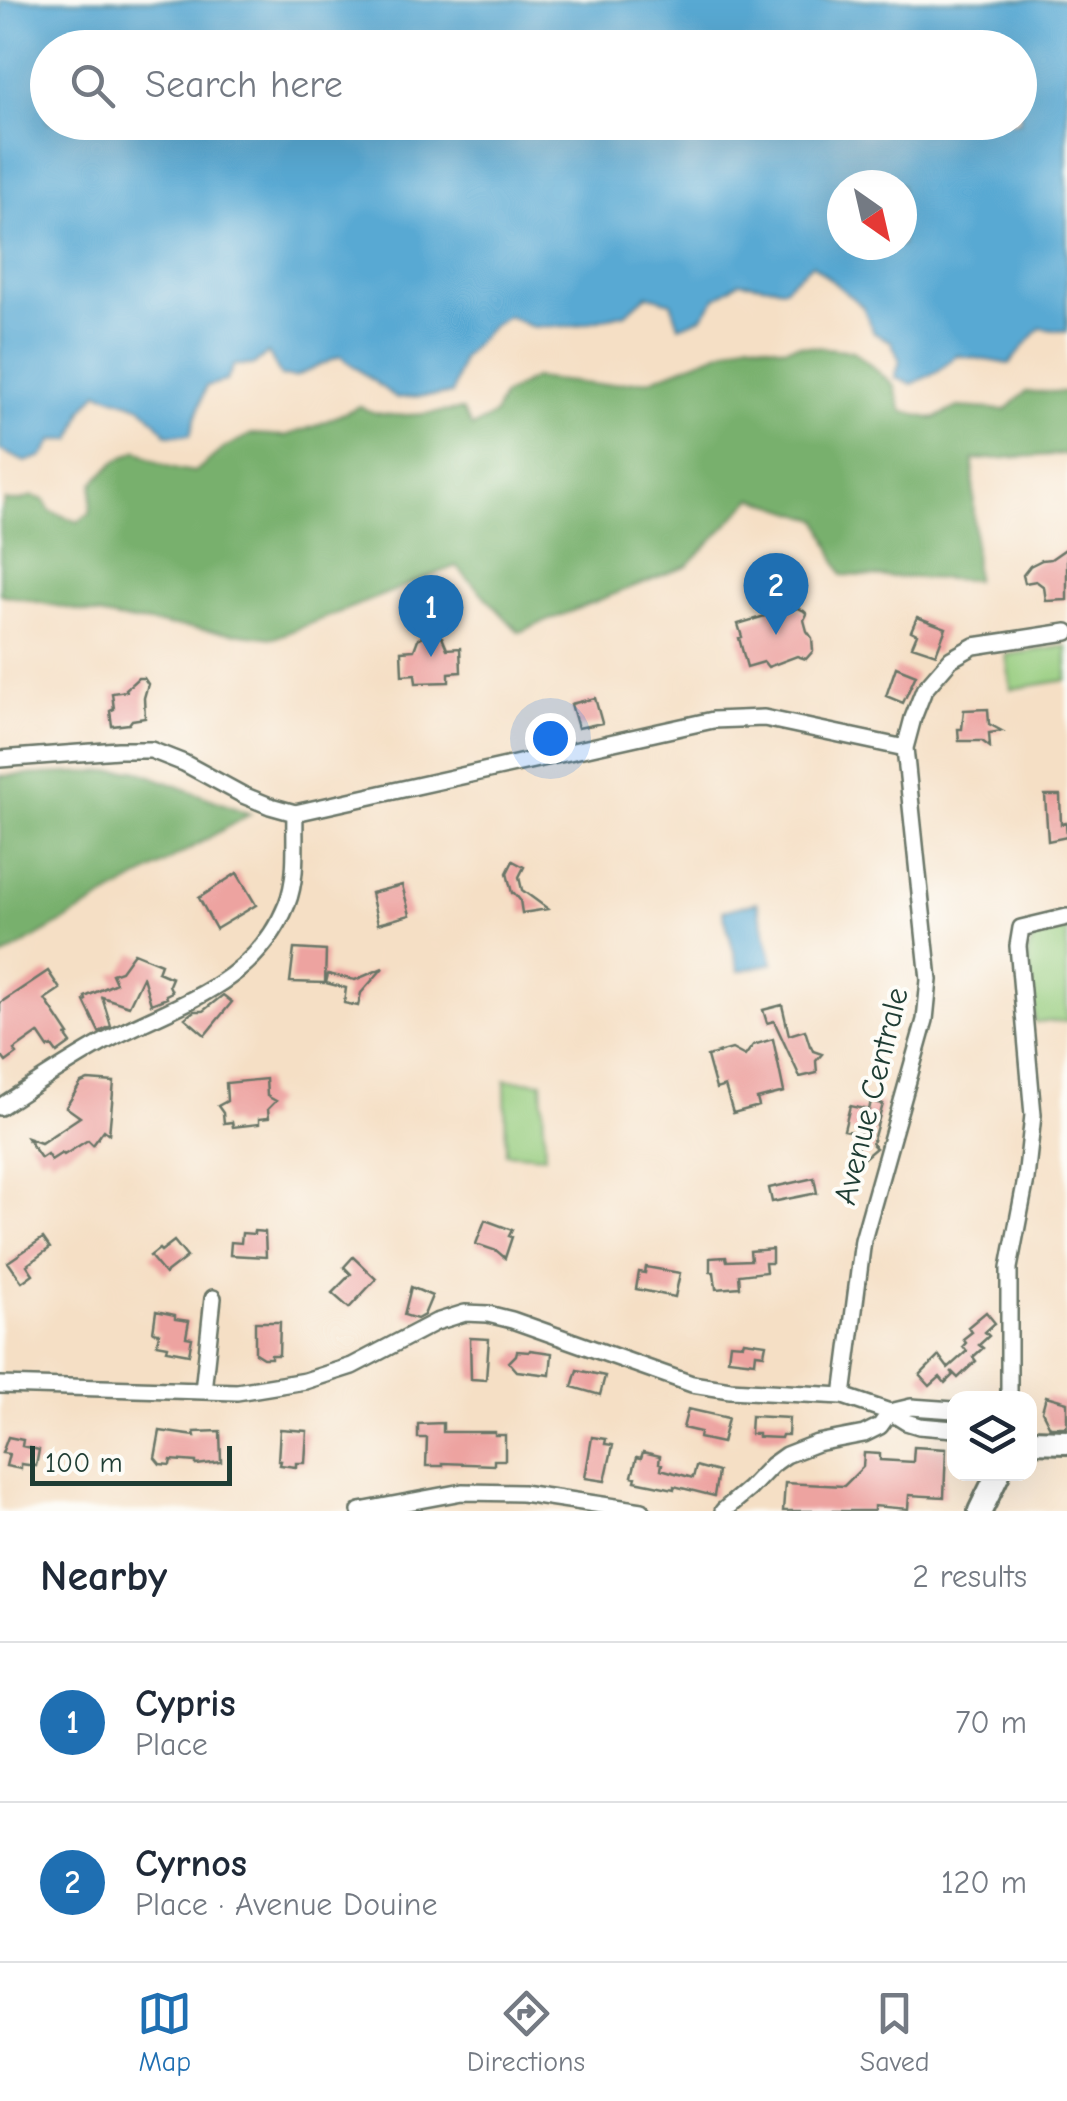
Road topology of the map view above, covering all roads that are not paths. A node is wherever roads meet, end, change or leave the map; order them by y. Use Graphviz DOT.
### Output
graph roads {
  1 [pos="1067,632"];
  2 [pos="905,748"];
  3 [pos="0,759"];
  4 [pos="294,814"];
  5 [pos="1067,916"];
  6 [pos="0,1107"];
  7 [pos="212,1298"];
  8 [pos="0,1384"];
  9 [pos="204,1391"];
  10 [pos="1009,1391"];
  11 [pos="843,1396"];
  12 [pos="947,1410"];
  13 [pos="890,1412"];
  14 [pos="947,1428"];
  15 [pos="1037,1441"];
  16 [pos="1067,1442"];
  17 [pos="995,1481"];
  18 [pos="360,1511"];
  19 [pos="642,1511"];
  20 [pos="723,1511"];
  21 [pos="980,1511"];
  1 -- 2 [label="street"];
  2 -- 4 [label="street"];
  2 -- 11 [label="street, Avenue Centrale"];
  3 -- 4 [label="street"];
  4 -- 6 [label="street"];
  5 -- 10 [label="street"];
  7 -- 9 [label="street"];
  8 -- 9 [label="street"];
  9 -- 11 [label="street"];
  11 -- 13 [label="street"];
  12 -- 13 [label="street"];
  13 -- 14 [label="street"];
  13 -- 20 [label="street"];
  15 -- 16 [label="main road"];
  17 -- 21 [label="main road"];
  18 -- 19 [label="street"];
}
